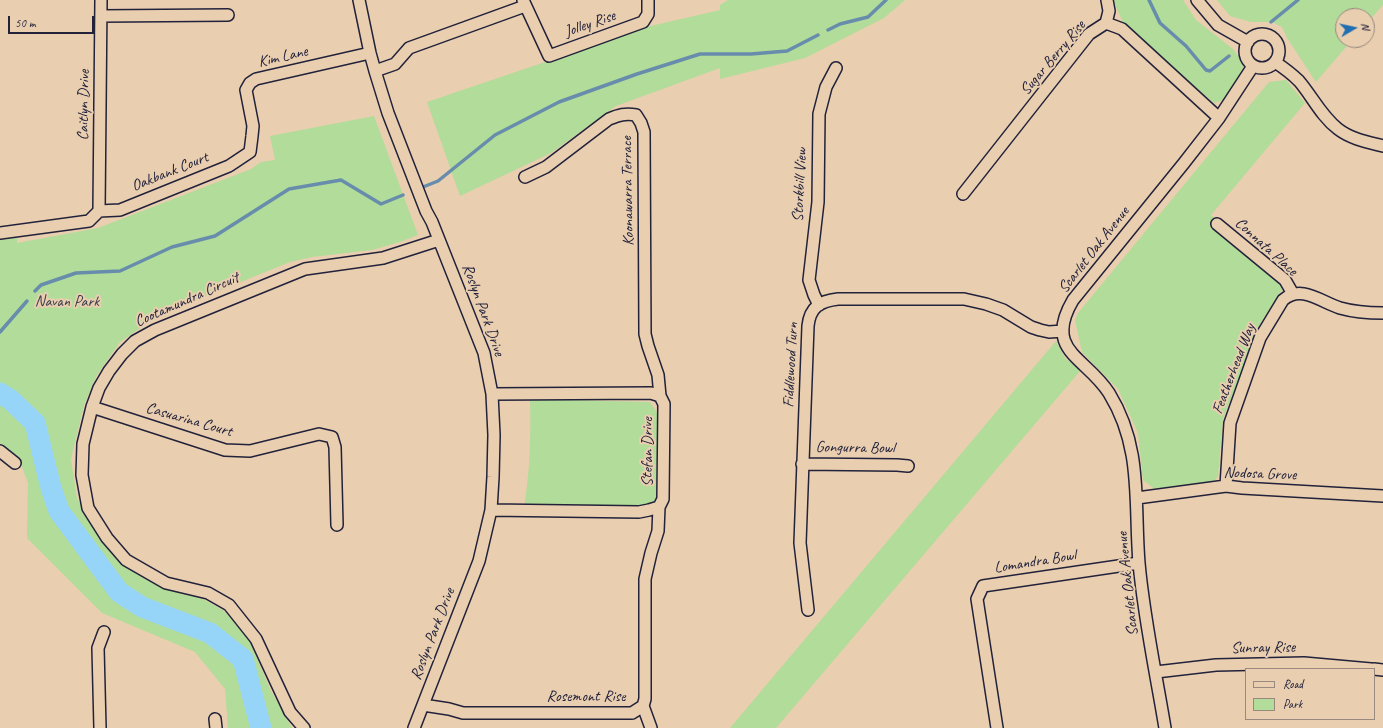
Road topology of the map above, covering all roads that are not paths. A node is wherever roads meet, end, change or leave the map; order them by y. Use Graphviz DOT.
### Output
graph roads {
  1 [pos="101,0"];
  2 [pos="359,0"];
  3 [pos="648,0"];
  4 [pos="1106,0"];
  5 [pos="1197,0"];
  6 [pos="524,3"];
  7 [pos="228,15"];
  8 [pos="101,16"];
  9 [pos="1106,23"];
  10 [pos="1248,42"];
  11 [pos="370,53"];
  12 [pos="1275,62"];
  13 [pos="1253,66"];
  14 [pos="836,68"];
  15 [pos="374,71"];
  16 [pos="1219,118"];
  17 [pos="1383,146"];
  18 [pos="250,152"];
  19 [pos="525,177"];
  20 [pos="963,194"];
  21 [pos="99,211"];
  22 [pos="1217,224"];
  23 [pos="0,233"];
  24 [pos="439,240"];
  25 [pos="1293,294"];
  26 [pos="819,305"];
  27 [pos="1383,313"];
  28 [pos="1063,331"];
  29 [pos="492,394"];
  30 [pos="660,396"];
  31 [pos="92,407"];
  32 [pos="0,451"];
  33 [pos="15,463"];
  34 [pos="802,464"];
  35 [pos="908,466"];
  36 [pos="1226,486"];
  37 [pos="1383,496"];
  38 [pos="1137,498"];
  39 [pos="659,507"];
  40 [pos="491,510"];
  41 [pos="337,525"];
  42 [pos="1139,563"];
  43 [pos="808,610"];
  44 [pos="104,632"];
  45 [pos="1360,668"];
  46 [pos="1156,672"];
  47 [pos="423,705"];
  48 [pos="643,706"];
  49 [pos="100,728"];
  50 [pos="304,728"];
  51 [pos="414,728"];
  52 [pos="651,728"];
  53 [pos="997,728"];
  54 [pos="1166,728"];
  1 -- 8 [label="street, Caitlyn Drive"];
  2 -- 11 [label="street, Roslyn Park Drive"];
  3 -- 6 [label="street, Jolley Rise"];
  4 -- 9 [label="street"];
  5 -- 10 [label="street"];
  6 -- 15 [label="street"];
  7 -- 8 [label="street"];
  8 -- 21 [label="street, Caitlyn Drive"];
  9 -- 16 [label="street, Sugar Berry Rise"];
  9 -- 20 [label="street, Sugar Berry Rise"];
  10 -- 12 [label="street"];
  10 -- 13 [label="street"];
  11 -- 15 [label="street, Roslyn Park Drive"];
  11 -- 18 [label="street, Kim Lane"];
  12 -- 13 [label="street"];
  12 -- 17 [label="street"];
  13 -- 16 [label="street, Scarlet Oak Avenue"];
  14 -- 26 [label="street, Storkbill View"];
  15 -- 24 [label="street, Roslyn Park Drive"];
  16 -- 28 [label="street, Scarlet Oak Avenue"];
  18 -- 21 [label="street, Oakbank Court"];
  19 -- 30 [label="street, Koonawarra Terrace"];
  21 -- 23 [label="street"];
  22 -- 25 [label="street, Connata Place"];
  24 -- 29 [label="street, Roslyn Park Drive"];
  24 -- 31 [label="street, Cootamundra Circuit"];
  25 -- 27 [label="street"];
  25 -- 36 [label="street, Featherhead Way"];
  26 -- 28 [label="street"];
  26 -- 34 [label="street, Fiddlewood Turn"];
  28 -- 38 [label="street, Scarlet Oak Avenue"];
  29 -- 30 [label="street, Stefan Drive"];
  29 -- 40 [label="street, Roslyn Park Drive"];
  30 -- 39 [label="street, Stefan Drive"];
  31 -- 41 [label="street, Casuarina Court"];
  31 -- 50 [label="street, Cootamundra Circuit"];
  32 -- 33 [label="street"];
  34 -- 35 [label="street, Gongurra Bowl"];
  34 -- 43 [label="street, Fiddlewood Turn"];
  36 -- 37 [label="street, Nodosa Grove"];
  36 -- 38 [label="street, Nodosa Grove"];
  38 -- 42 [label="street, Scarlet Oak Avenue"];
  39 -- 40 [label="street, Stefan Drive"];
  39 -- 48 [label="street, Rosemont Rise"];
  40 -- 47 [label="street, Roslyn Park Drive"];
  42 -- 46 [label="street, Scarlet Oak Avenue"];
  42 -- 53 [label="street, Lomandra Bowl"];
  44 -- 49 [label="street"];
  45 -- 46 [label="street, Sunray Rise"];
  46 -- 54 [label="street, Scarlet Oak Avenue"];
  47 -- 48 [label="street, Rosemont Rise"];
  47 -- 51 [label="street, Roslyn Park Drive"];
  48 -- 52 [label="street"];
}
